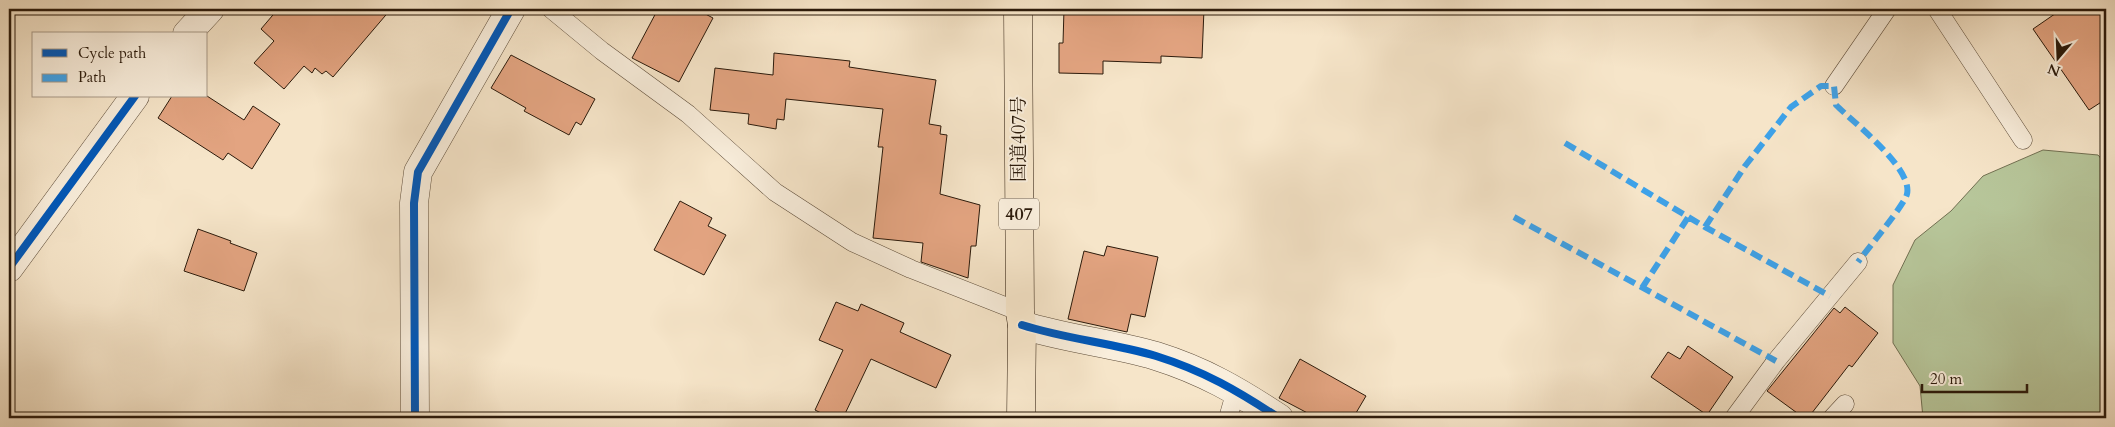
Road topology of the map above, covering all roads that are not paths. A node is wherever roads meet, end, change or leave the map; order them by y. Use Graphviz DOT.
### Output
graph roads {
  1 [pos="210,9"];
  2 [pos="511,9"];
  3 [pos="551,9"];
  4 [pos="1018,9"];
  5 [pos="1887,9"];
  6 [pos="1936,9"];
  7 [pos="189,32"];
  8 [pos="1834,86"];
  9 [pos="134,98"];
  10 [pos="2023,140"];
  11 [pos="1858,262"];
  12 [pos="9,268"];
  13 [pos="1021,318"];
  14 [pos="1236,390"];
  15 [pos="1846,404"];
  16 [pos="415,418"];
  17 [pos="1021,418"];
  18 [pos="1228,418"];
  19 [pos="1278,418"];
  20 [pos="1734,418"];
  21 [pos="1832,418"];
  1 -- 7 [label="street"];
  2 -- 16 [label="street"];
  3 -- 13 [label="lane"];
  4 -- 13 [label="highway, 国道407号 / 407"];
  5 -- 8 [label="lane"];
  6 -- 10 [label="lane"];
  9 -- 12 [label="street"];
  11 -- 20 [label="lane"];
  13 -- 14 [label="street"];
  13 -- 17 [label="highway, 国道407号 / 407"];
  14 -- 18 [label="lane"];
  14 -- 19 [label="street"];
  15 -- 21 [label="lane"];
}
